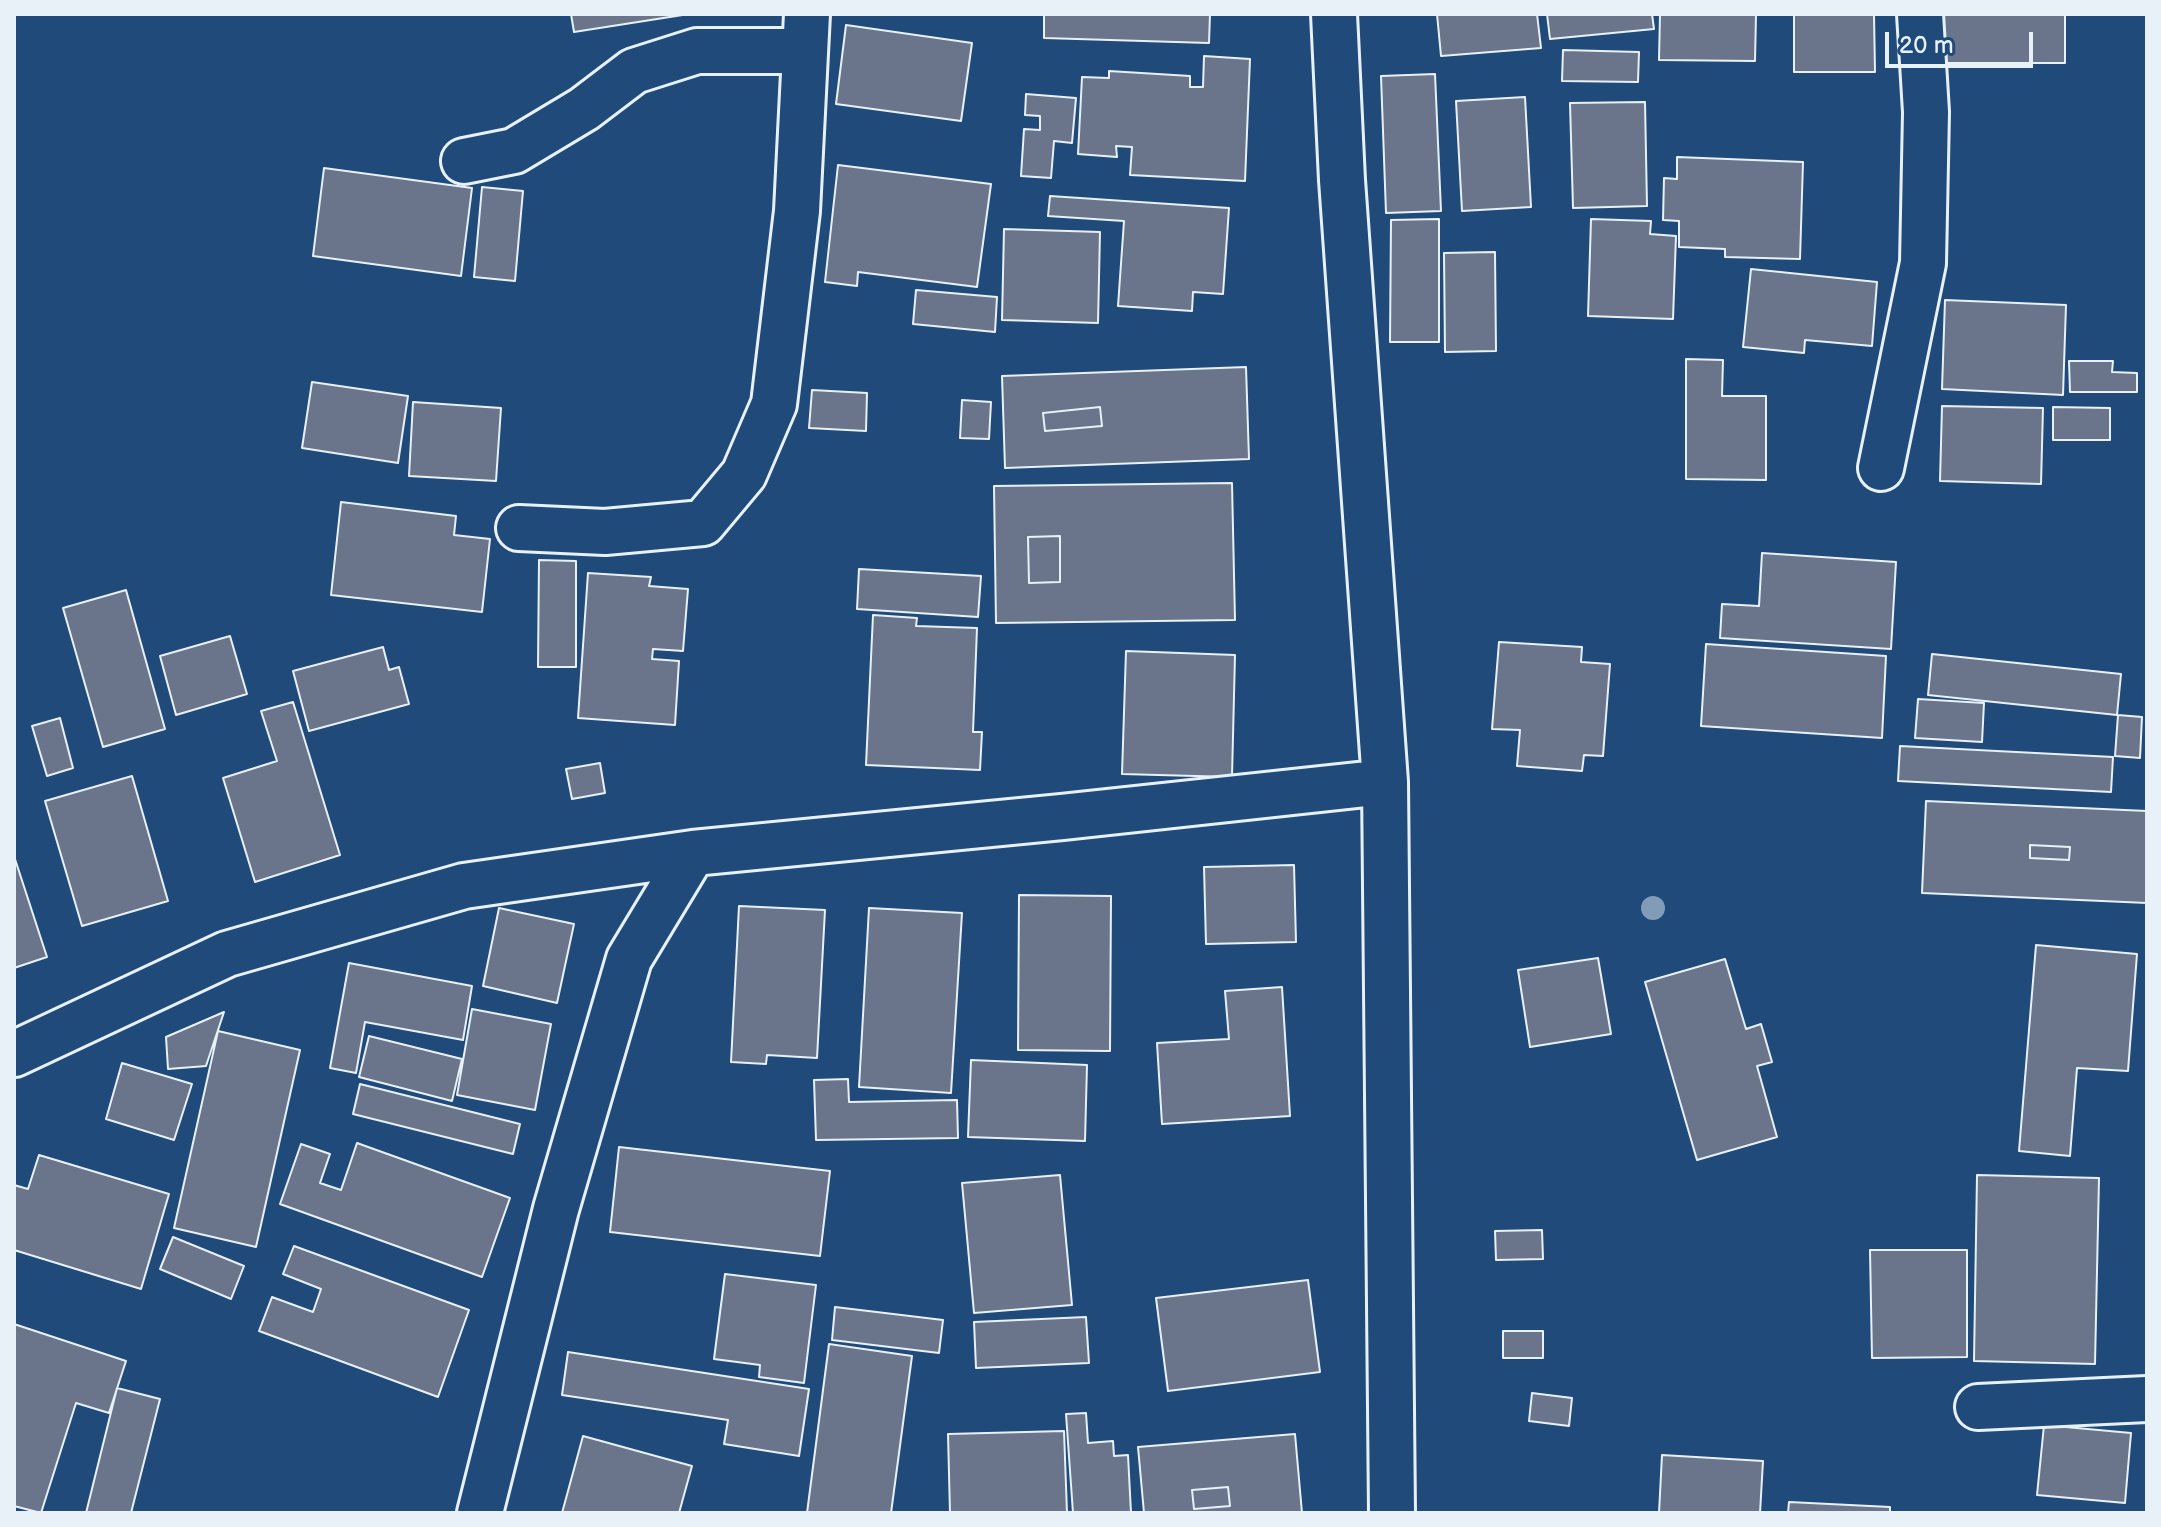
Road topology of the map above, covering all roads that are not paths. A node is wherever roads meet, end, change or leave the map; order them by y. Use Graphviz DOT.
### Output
graph roads {
  1 [pos="1334,14"];
  2 [pos="1920,14"];
  3 [pos="806,33"];
  4 [pos="464,161"];
  5 [pos="1881,468"];
  6 [pos="519,528"];
  7 [pos="1385,782"];
  8 [pos="693,853"];
  9 [pos="14,1054"];
  10 [pos="2147,1399"];
  11 [pos="1978,1407"];
  12 [pos="480,1513"];
  13 [pos="1392,1513"];
  1 -- 7 [label="street"];
  2 -- 5 [label="street"];
  3 -- 4 [label="street"];
  3 -- 6 [label="street"];
  7 -- 8 [label="street"];
  7 -- 13 [label="street"];
  8 -- 9 [label="street"];
  8 -- 12 [label="street"];
  10 -- 11 [label="street"];
}
